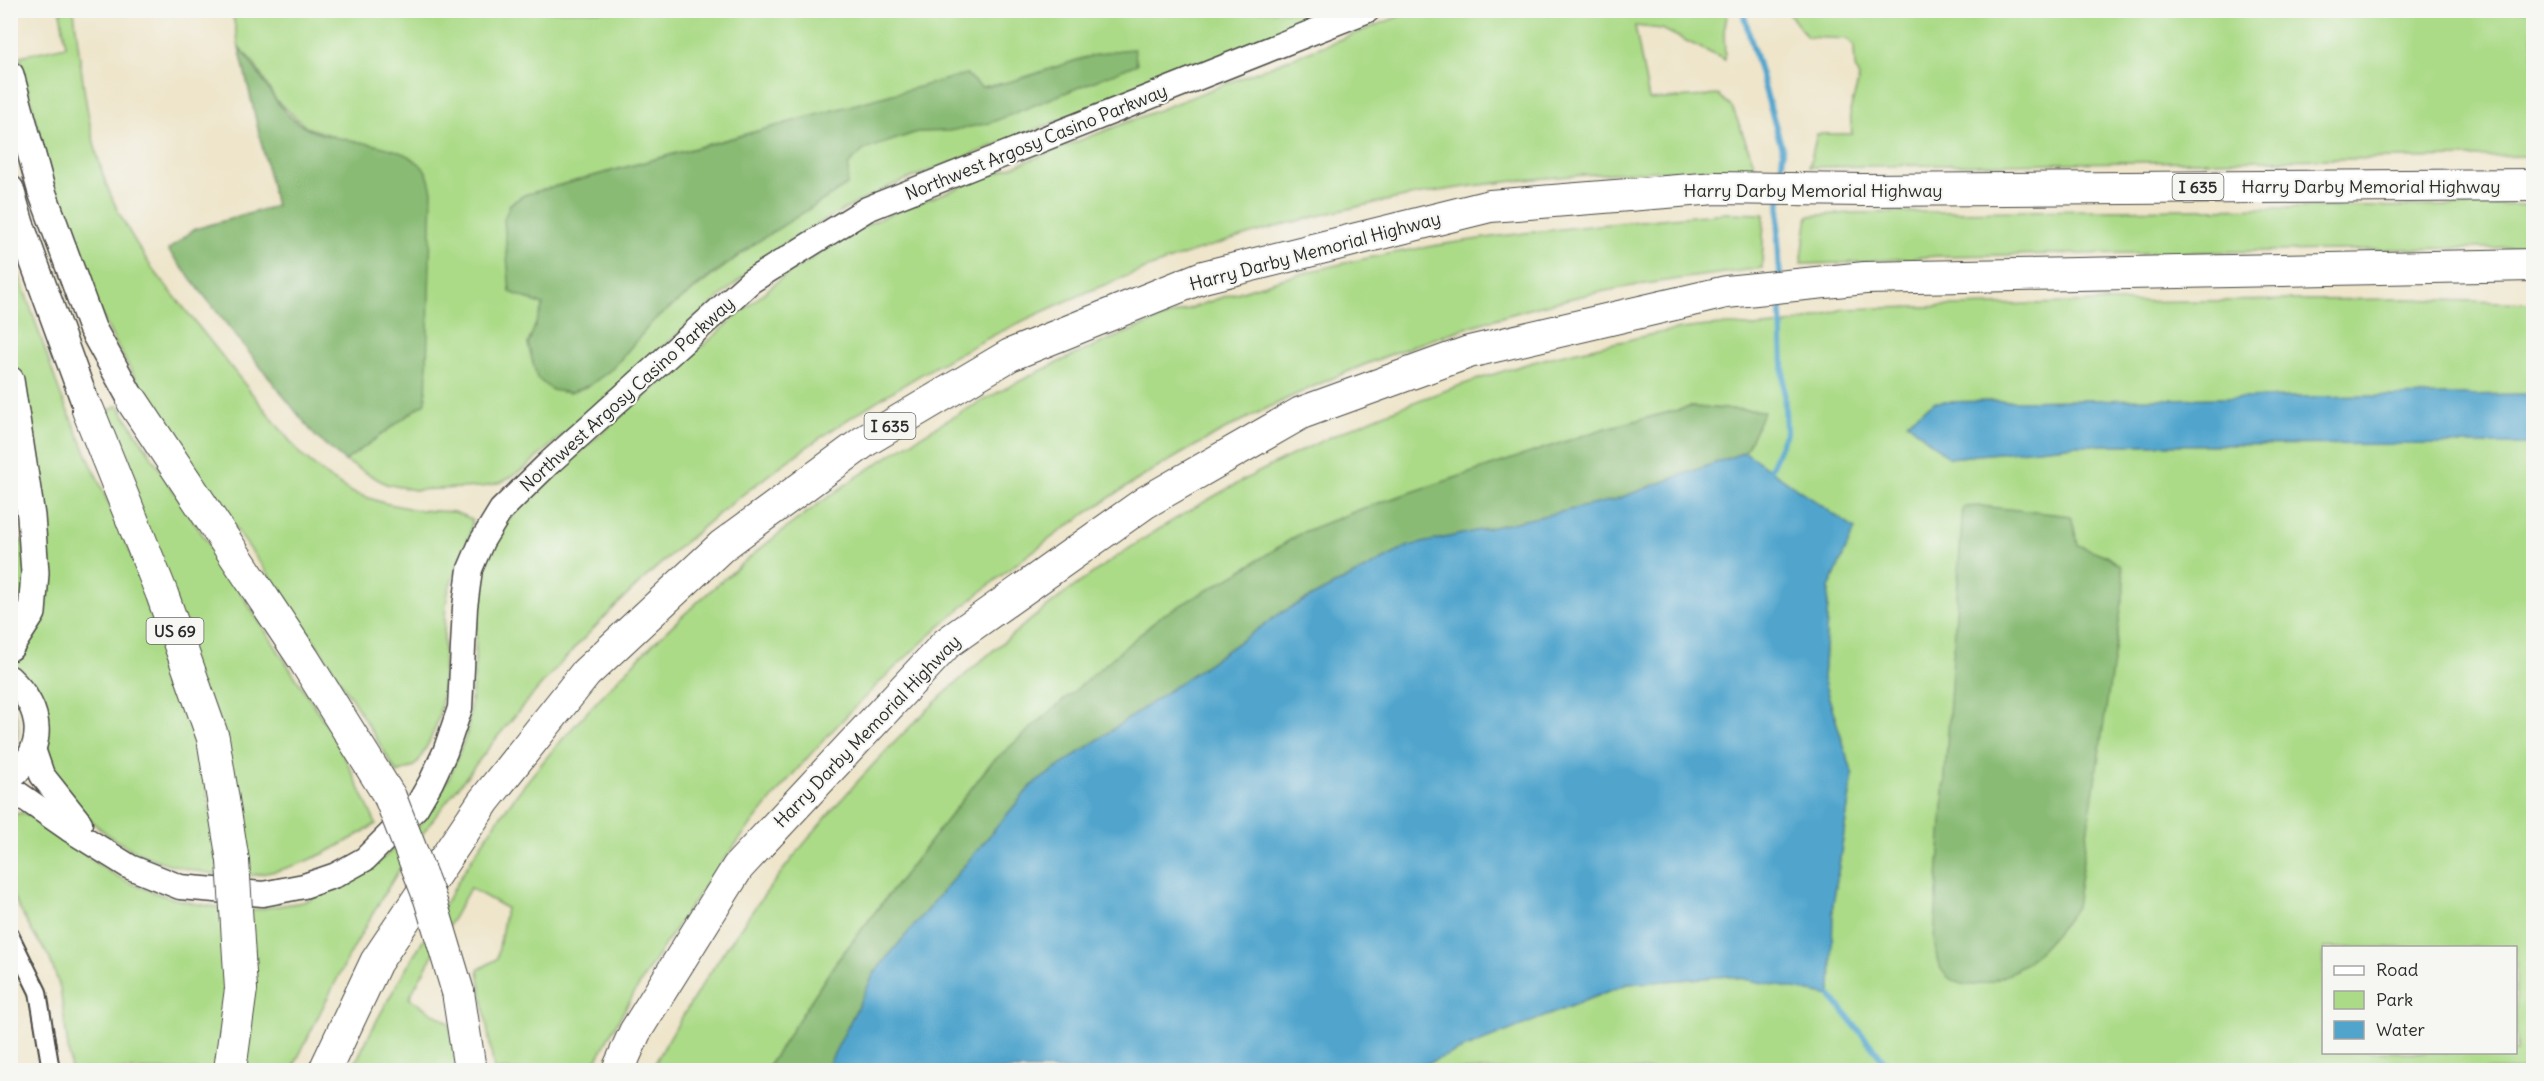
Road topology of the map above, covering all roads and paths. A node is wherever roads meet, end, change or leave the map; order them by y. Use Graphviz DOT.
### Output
graph roads {
  1 [pos="1368,10"];
  2 [pos="10,75"];
  3 [pos="2534,185"];
  4 [pos="10,189"];
  5 [pos="2534,265"];
  6 [pos="10,380"];
  7 [pos="133,402"];
  8 [pos="88,410"];
  9 [pos="10,647"];
  10 [pos="10,678"];
  11 [pos="33,749"];
  12 [pos="10,778"];
  13 [pos="10,788"];
  14 [pos="97,847"];
  15 [pos="10,935"];
  16 [pos="51,1071"];
  17 [pos="230,1071"];
  18 [pos="325,1071"];
  19 [pos="470,1071"];
  20 [pos="618,1071"];
  1 -- 14 [label="street, Northwest Argosy Casino Parkway"];
  2 -- 7 [label="main road"];
  3 -- 18 [label="highway, Harry Darby Memorial Highway / I 635"];
  4 -- 8 [label="main road, US 69"];
  5 -- 20 [label="highway, Harry Darby Memorial Highway"];
  6 -- 9 [label="main road"];
  7 -- 19 [label="highway, bridge"];
  8 -- 17 [label="highway, US 69, bridge"];
  10 -- 11 [label="street"];
  11 -- 12 [label="street"];
  11 -- 14 [label="street, Northwest Argosy Casino Parkway"];
  13 -- 14 [label="street, Northwest Argosy Casino Parkway"];
  15 -- 16 [label="street"];
}
